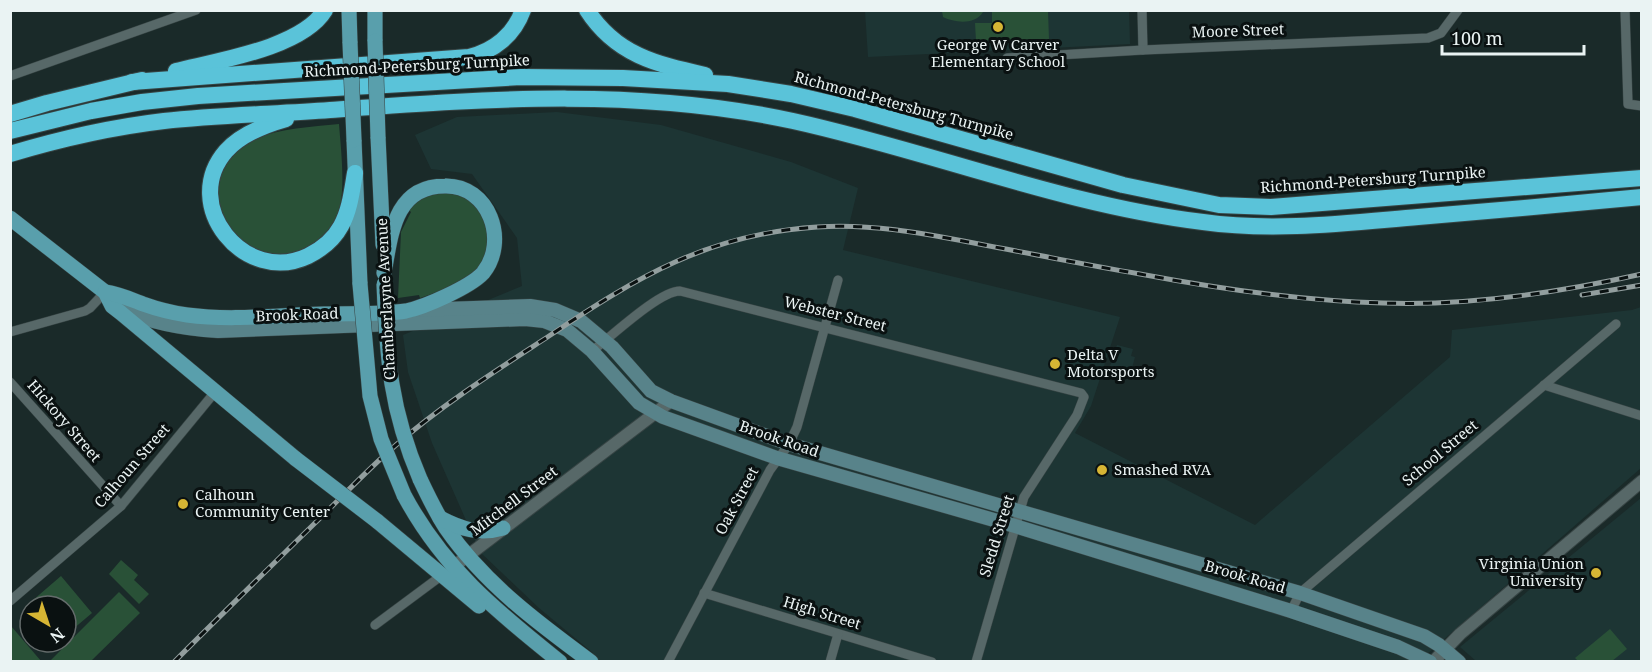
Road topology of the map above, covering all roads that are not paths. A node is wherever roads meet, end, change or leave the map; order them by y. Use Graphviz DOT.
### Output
graph roads {
  1 [pos="196,10"];
  2 [pos="325,10"];
  3 [pos="349,10"];
  4 [pos="375,10"];
  5 [pos="523,10"];
  6 [pos="587,10"];
  7 [pos="1142,10"];
  8 [pos="1458,10"];
  9 [pos="1625,10"];
  10 [pos="1143,50"];
  11 [pos="1007,58"];
  12 [pos="10,76"];
  13 [pos="132,82"];
  14 [pos="728,84"];
  15 [pos="1641,106"];
  16 [pos="312,111"];
  17 [pos="10,114"];
  18 [pos="10,131"];
  19 [pos="10,154"];
  20 [pos="355,173"];
  21 [pos="1641,178"];
  22 [pos="1641,197"];
  23 [pos="13,224"];
  24 [pos="384,278"];
  25 [pos="838,280"];
  26 [pos="108,299"];
  27 [pos="407,311"];
  28 [pos="1616,324"];
  29 [pos="825,327"];
  30 [pos="10,332"];
  31 [pos="605,341"];
  32 [pos="592,351"];
  33 [pos="10,382"];
  34 [pos="1544,385"];
  35 [pos="215,392"];
  36 [pos="1084,397"];
  37 [pos="671,401"];
  38 [pos="655,413"];
  39 [pos="1641,416"];
  40 [pos="789,444"];
  41 [pos="777,458"];
  42 [pos="1641,481"];
  43 [pos="121,507"];
  44 [pos="1019,511"];
  45 [pos="440,517"];
  46 [pos="1015,526"];
  47 [pos="502,528"];
  48 [pos="467,556"];
  49 [pos="447,571"];
  50 [pos="704,592"];
  51 [pos="1300,593"];
  52 [pos="10,601"];
  53 [pos="1291,611"];
  54 [pos="375,625"];
  55 [pos="838,634"];
  56 [pos="1444,649"];
  57 [pos="560,662"];
  58 [pos="591,662"];
  59 [pos="668,662"];
  60 [pos="830,662"];
  61 [pos="932,662"];
  62 [pos="976,662"];
  63 [pos="1431,662"];
  64 [pos="1459,662"];
  1 -- 12 [label="street"];
  2 -- 13 [label="highway"];
  3 -- 20 [label="main road, Chamberlayne Avenue, bridge"];
  4 -- 24 [label="main road, Chamberlayne Avenue, bridge"];
  5 -- 13 [label="highway"];
  6 -- 14 [label="highway"];
  7 -- 10 [label="street"];
  8 -- 10 [label="street, Moore Street"];
  9 -- 15 [label="street"];
  10 -- 11 [label="street, Moore Street"];
  13 -- 17 [label="highway"];
  14 -- 18 [label="highway, Richmond-Petersburg Turnpike"];
  14 -- 21 [label="highway, Richmond-Petersburg Turnpike"];
  16 -- 19 [label="highway"];
  16 -- 20 [label="highway"];
  16 -- 22 [label="highway"];
  20 -- 49 [label="main road, Chamberlayne Avenue, bridge"];
  23 -- 26 [label="main road, Chamberlayne Avenue"];
  24 -- 27 [label="main road"];
  24 -- 45 [label="main road, Chamberlayne Avenue, bridge"];
  25 -- 29 [label="street, Oak Street"];
  26 -- 27 [label="main road, Brook Road"];
  26 -- 30 [label="street"];
  26 -- 32 [label="main road, Brook Road"];
  26 -- 35 [label="main road, Chamberlayne Avenue"];
  27 -- 31 [label="main road, Brook Road"];
  28 -- 34 [label="street, School Street"];
  29 -- 31 [label="street, Webster Street"];
  29 -- 36 [label="street, Webster Street"];
  29 -- 40 [label="street, Oak Street"];
  31 -- 32 [label="street, Webster Street"];
  31 -- 37 [label="main road, Brook Road"];
  32 -- 38 [label="main road, Brook Road"];
  33 -- 43 [label="street, Hickory Street"];
  34 -- 39 [label="street"];
  34 -- 51 [label="street, School Street"];
  35 -- 43 [label="street, Calhoun Street"];
  35 -- 49 [label="main road, Chamberlayne Avenue, bridge"];
  36 -- 44 [label="street, Sledd Street"];
  37 -- 38 [label="street, Mitchell Street"];
  37 -- 40 [label="main road, Brook Road"];
  38 -- 41 [label="main road, Brook Road"];
  38 -- 47 [label="street, Mitchell Street"];
  40 -- 41 [label="street, Oak Street"];
  40 -- 44 [label="main road, Brook Road"];
  41 -- 46 [label="main road, Brook Road"];
  41 -- 50 [label="street, Oak Street"];
  42 -- 56 [label="street"];
  43 -- 52 [label="street, Calhoun Street"];
  44 -- 46 [label="street, Sledd Street"];
  44 -- 51 [label="main road, Brook Road"];
  45 -- 47 [label="main road"];
  45 -- 48 [label="main road, Chamberlayne Avenue"];
  46 -- 53 [label="main road, Brook Road"];
  46 -- 62 [label="street, Sledd Street"];
  47 -- 48 [label="street, Mitchell Street"];
  48 -- 49 [label="street, Mitchell Street"];
  48 -- 58 [label="main road, Chamberlayne Avenue"];
  49 -- 54 [label="street, Mitchell Street"];
  49 -- 57 [label="main road, Chamberlayne Avenue"];
  50 -- 55 [label="street, High Street"];
  50 -- 59 [label="street, Oak Street"];
  51 -- 53 [label="street, School Street"];
  51 -- 56 [label="main road, Brook Road"];
  53 -- 63 [label="main road, Brook Road"];
  55 -- 60 [label="street"];
  55 -- 61 [label="street, High Street"];
  56 -- 63 [label="street"];
  56 -- 64 [label="main road, Brook Road"];
}
